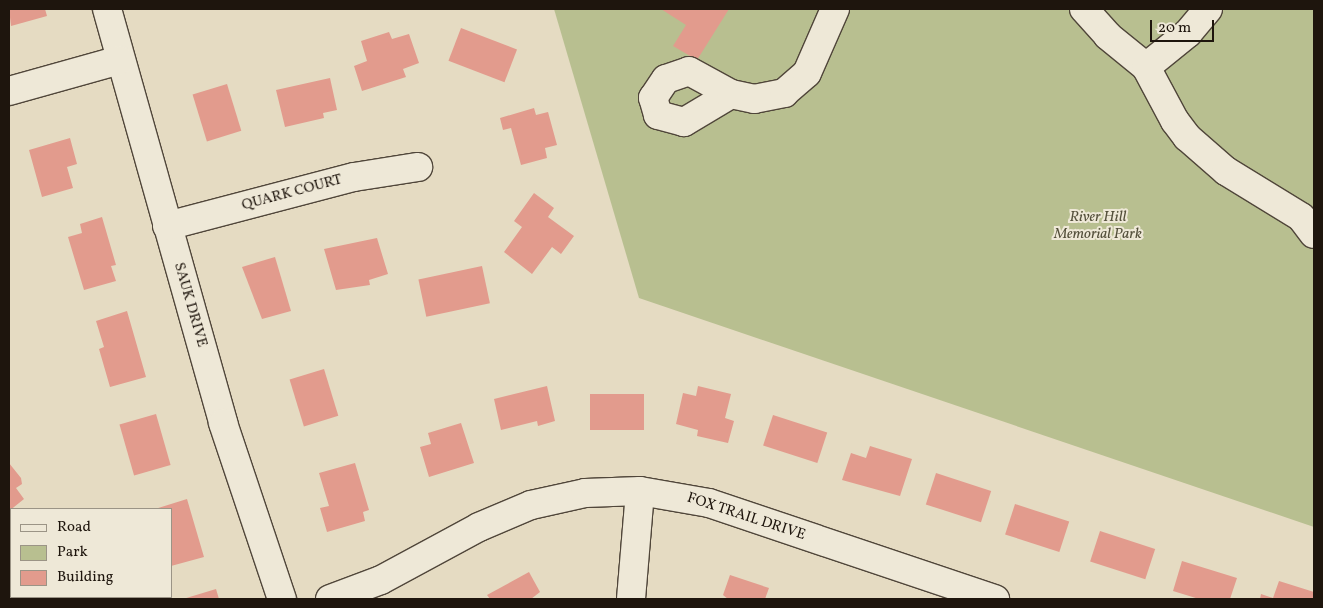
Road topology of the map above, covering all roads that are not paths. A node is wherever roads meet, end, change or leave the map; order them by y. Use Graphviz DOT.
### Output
graph roads {
  1 [pos="108,9"];
  2 [pos="835,9"];
  3 [pos="1084,9"];
  4 [pos="1208,9"];
  5 [pos="120,60"];
  6 [pos="1146,67"];
  7 [pos="9,91"];
  8 [pos="731,94"];
  9 [pos="418,167"];
  10 [pos="167,226"];
  11 [pos="1314,234"];
  12 [pos="640,491"];
  13 [pos="282,599"];
  14 [pos="330,599"];
  15 [pos="631,599"];
  16 [pos="995,599"];
  1 -- 5 [label="street, SAUK DRIVE"];
  2 -- 8 [label="street"];
  3 -- 6 [label="street"];
  4 -- 6 [label="street"];
  5 -- 7 [label="street"];
  5 -- 10 [label="street, SAUK DRIVE"];
  6 -- 11 [label="street"];
  9 -- 10 [label="street, QUARK COURT"];
  10 -- 13 [label="street, SAUK DRIVE"];
  12 -- 14 [label="street, FOX TRAIL DRIVE"];
  12 -- 15 [label="street"];
  12 -- 16 [label="street, FOX TRAIL DRIVE"];
}
